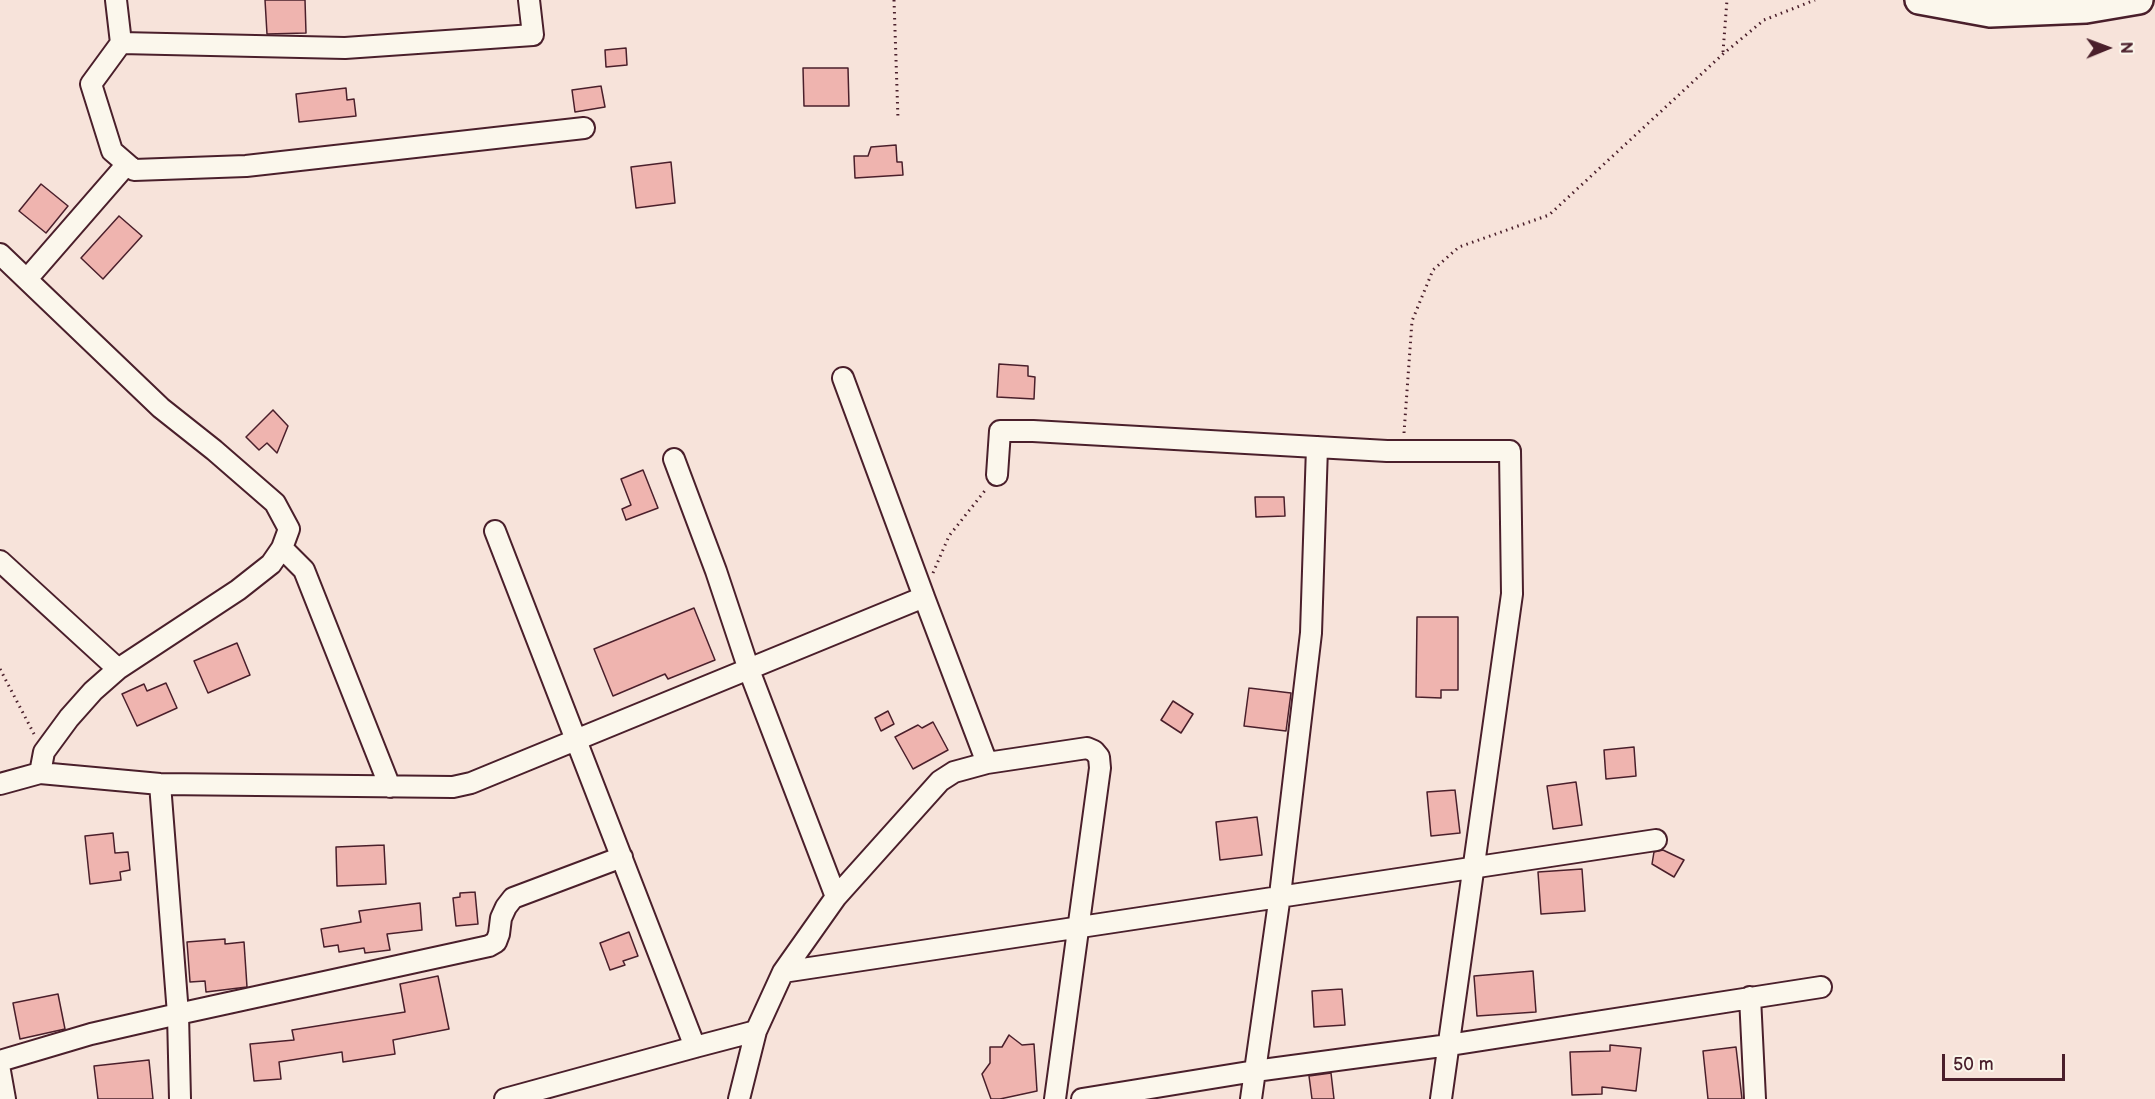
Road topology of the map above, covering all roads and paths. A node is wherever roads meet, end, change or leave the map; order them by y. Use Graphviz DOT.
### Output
graph roads {
  1 [pos="116,0"];
  2 [pos="529,0"];
  3 [pos="894,0"];
  4 [pos="1727,0"];
  5 [pos="1815,0"];
  6 [pos="1918,0"];
  7 [pos="2139,0"];
  8 [pos="121,43"];
  9 [pos="1723,54"];
  10 [pos="898,119"];
  11 [pos="584,128"];
  12 [pos="127,164"];
  13 [pos="0,254"];
  14 [pos="27,279"];
  15 [pos="843,378"];
  16 [pos="1317,447"];
  17 [pos="1387,451"];
  18 [pos="674,459"];
  19 [pos="997,475"];
  20 [pos="495,531"];
  21 [pos="282,548"];
  22 [pos="0,561"];
  23 [pos="924,597"];
  24 [pos="0,669"];
  25 [pos="118,669"];
  26 [pos="749,670"];
  27 [pos="576,740"];
  28 [pos="44,752"];
  29 [pos="987,763"];
  30 [pos="40,772"];
  31 [pos="0,784"];
  32 [pos="160,784"];
  33 [pos="390,787"];
  34 [pos="1656,840"];
  35 [pos="622,857"];
  36 [pos="1475,867"];
  37 [pos="1280,896"];
  38 [pos="836,897"];
  39 [pos="1080,926"];
  40 [pos="783,972"];
  41 [pos="1821,987"];
  42 [pos="1750,998"];
  43 [pos="178,1014"];
  44 [pos="756,1031"];
  45 [pos="1449,1045"];
  46 [pos="695,1047"];
  47 [pos="0,1061"];
  48 [pos="0,1071"];
  49 [pos="1256,1071"];
  50 [pos="5,1099"];
  51 [pos="180,1099"];
  52 [pos="505,1099"];
  53 [pos="739,1099"];
  54 [pos="1055,1099"];
  55 [pos="1082,1099"];
  56 [pos="1251,1099"];
  57 [pos="1441,1099"];
  58 [pos="1755,1099"];
  1 -- 8 [label="street"];
  2 -- 8 [label="street"];
  3 -- 10 [label="path"];
  4 -- 9 [label="path"];
  5 -- 9 [label="path"];
  6 -- 7 [label="street"];
  8 -- 12 [label="street"];
  9 -- 17 [label="path"];
  11 -- 12 [label="street"];
  12 -- 14 [label="street"];
  13 -- 14 [label="street"];
  14 -- 21 [label="street"];
  15 -- 23 [label="street"];
  16 -- 17 [label="street"];
  16 -- 19 [label="street"];
  16 -- 37 [label="street"];
  17 -- 36 [label="street"];
  18 -- 26 [label="street"];
  19 -- 23 [label="path"];
  20 -- 27 [label="street"];
  21 -- 25 [label="street"];
  21 -- 33 [label="street"];
  22 -- 25 [label="street"];
  23 -- 26 [label="street"];
  23 -- 29 [label="street"];
  24 -- 28 [label="path"];
  25 -- 28 [label="street"];
  26 -- 27 [label="street"];
  26 -- 38 [label="street"];
  27 -- 33 [label="street"];
  27 -- 35 [label="street"];
  28 -- 30 [label="street"];
  29 -- 38 [label="street"];
  29 -- 39 [label="street"];
  30 -- 31 [label="street"];
  30 -- 32 [label="street"];
  32 -- 33 [label="street"];
  32 -- 43 [label="street"];
  34 -- 36 [label="street"];
  35 -- 43 [label="street"];
  35 -- 46 [label="street"];
  36 -- 37 [label="street"];
  36 -- 45 [label="street"];
  37 -- 39 [label="street"];
  37 -- 49 [label="street"];
  38 -- 40 [label="street"];
  39 -- 40 [label="street"];
  39 -- 54 [label="street"];
  40 -- 44 [label="street"];
  41 -- 42 [label="street"];
  42 -- 45 [label="street"];
  42 -- 58 [label="street"];
  43 -- 47 [label="street"];
  43 -- 51 [label="street"];
  44 -- 46 [label="street"];
  44 -- 53 [label="street"];
  45 -- 49 [label="street"];
  45 -- 57 [label="street"];
  46 -- 52 [label="street"];
  48 -- 50 [label="street"];
  49 -- 55 [label="street"];
  49 -- 56 [label="street"];
}
